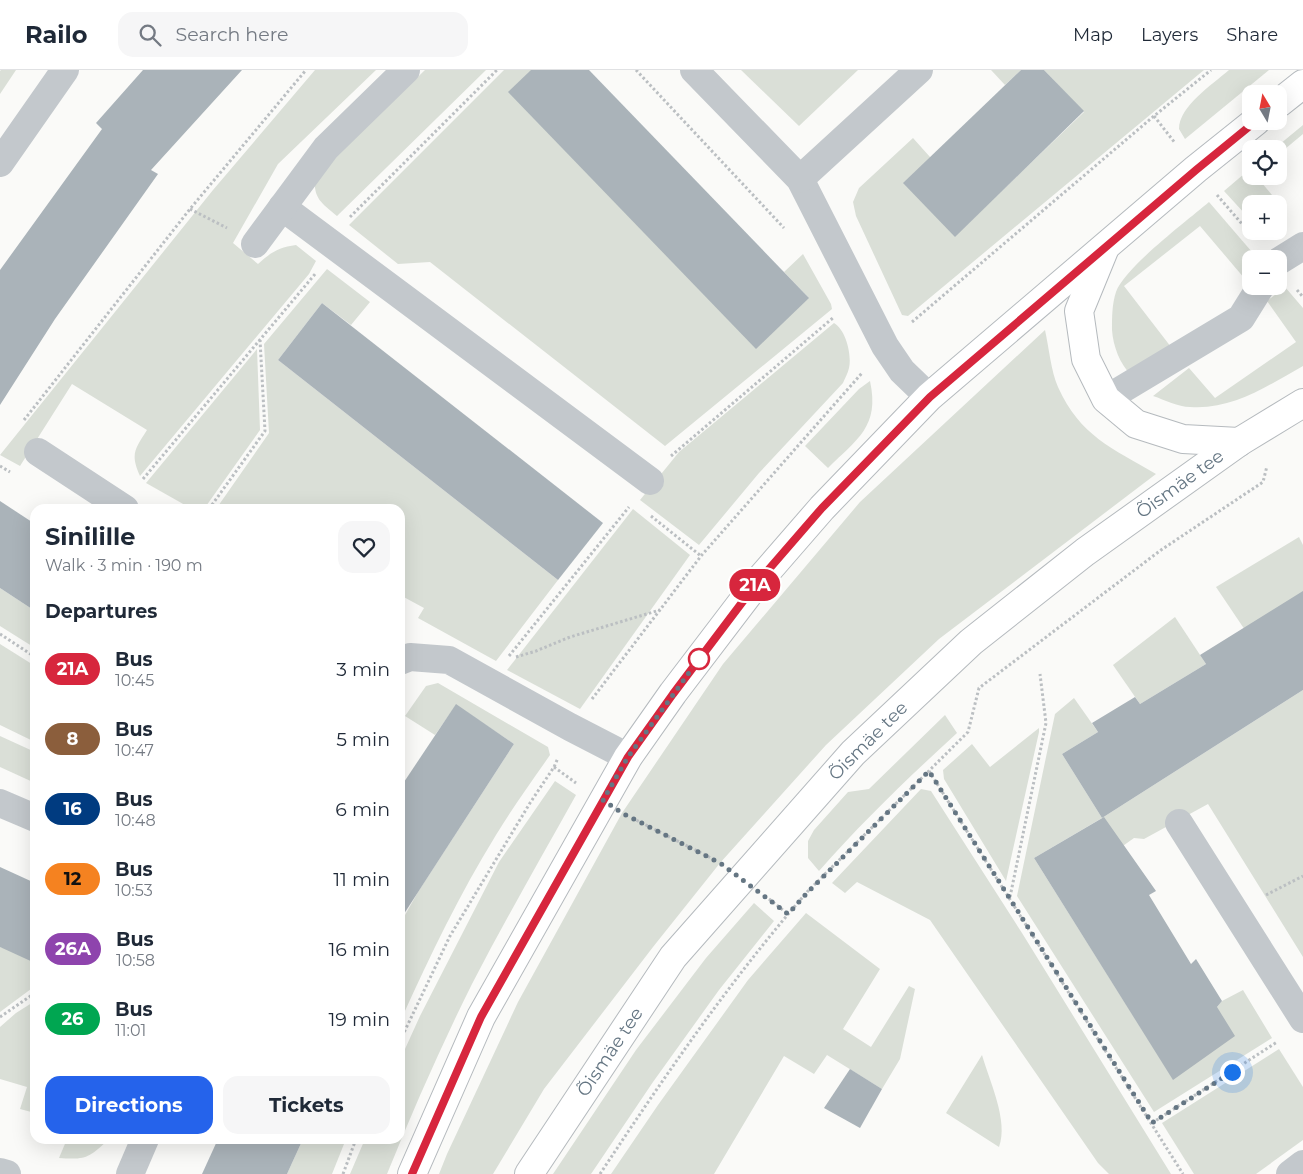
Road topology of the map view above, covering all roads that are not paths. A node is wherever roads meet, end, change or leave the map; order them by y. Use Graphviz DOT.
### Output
graph roads {
  1 [pos="65,70"];
  2 [pos="406,70"];
  3 [pos="694,70"];
  4 [pos="918,70"];
  5 [pos="1303,84"];
  6 [pos="1288,96"];
  7 [pos="1245,130"];
  8 [pos="0,163"];
  9 [pos="800,178"];
  10 [pos="282,206"];
  11 [pos="255,244"];
  12 [pos="1106,245"];
  13 [pos="1303,246"];
  14 [pos="1287,256"];
  15 [pos="1255,295"];
  16 [pos="930,397"];
  17 [pos="1106,399"];
  18 [pos="1303,403"];
  19 [pos="1239,442"];
  20 [pos="38,452"];
  21 [pos="650,481"];
  22 [pos="118,504"];
  23 [pos="405,659"];
  24 [pos="628,757"];
  25 [pos="0,803"];
  26 [pos="30,816"];
  27 [pos="1179,823"];
  28 [pos="1303,1018"];
  29 [pos="143,1144"];
  30 [pos="1303,1164"];
  31 [pos="0,1172"];
  32 [pos="8,1174"];
  33 [pos="130,1174"];
  34 [pos="412,1174"];
  35 [pos="529,1174"];
  36 [pos="1290,1174"];
  1 -- 8 [label="street"];
  2 -- 10 [label="street"];
  3 -- 9 [label="street"];
  4 -- 9 [label="street"];
  5 -- 6 [label="main road"];
  7 -- 12 [label="main road"];
  9 -- 16 [label="street"];
  10 -- 11 [label="street"];
  10 -- 21 [label="street"];
  12 -- 16 [label="main road"];
  12 -- 17 [label="main road"];
  13 -- 14 [label="street"];
  15 -- 17 [label="street"];
  16 -- 24 [label="main road"];
  17 -- 19 [label="main road"];
  18 -- 19 [label="main road, Õismäe tee"];
  19 -- 35 [label="main road, Õismäe tee"];
  20 -- 22 [label="street"];
  23 -- 24 [label="street"];
  24 -- 34 [label="main road"];
  25 -- 26 [label="street"];
  27 -- 28 [label="street"];
  29 -- 33 [label="street"];
  30 -- 36 [label="street"];
  31 -- 32 [label="street"];
}
